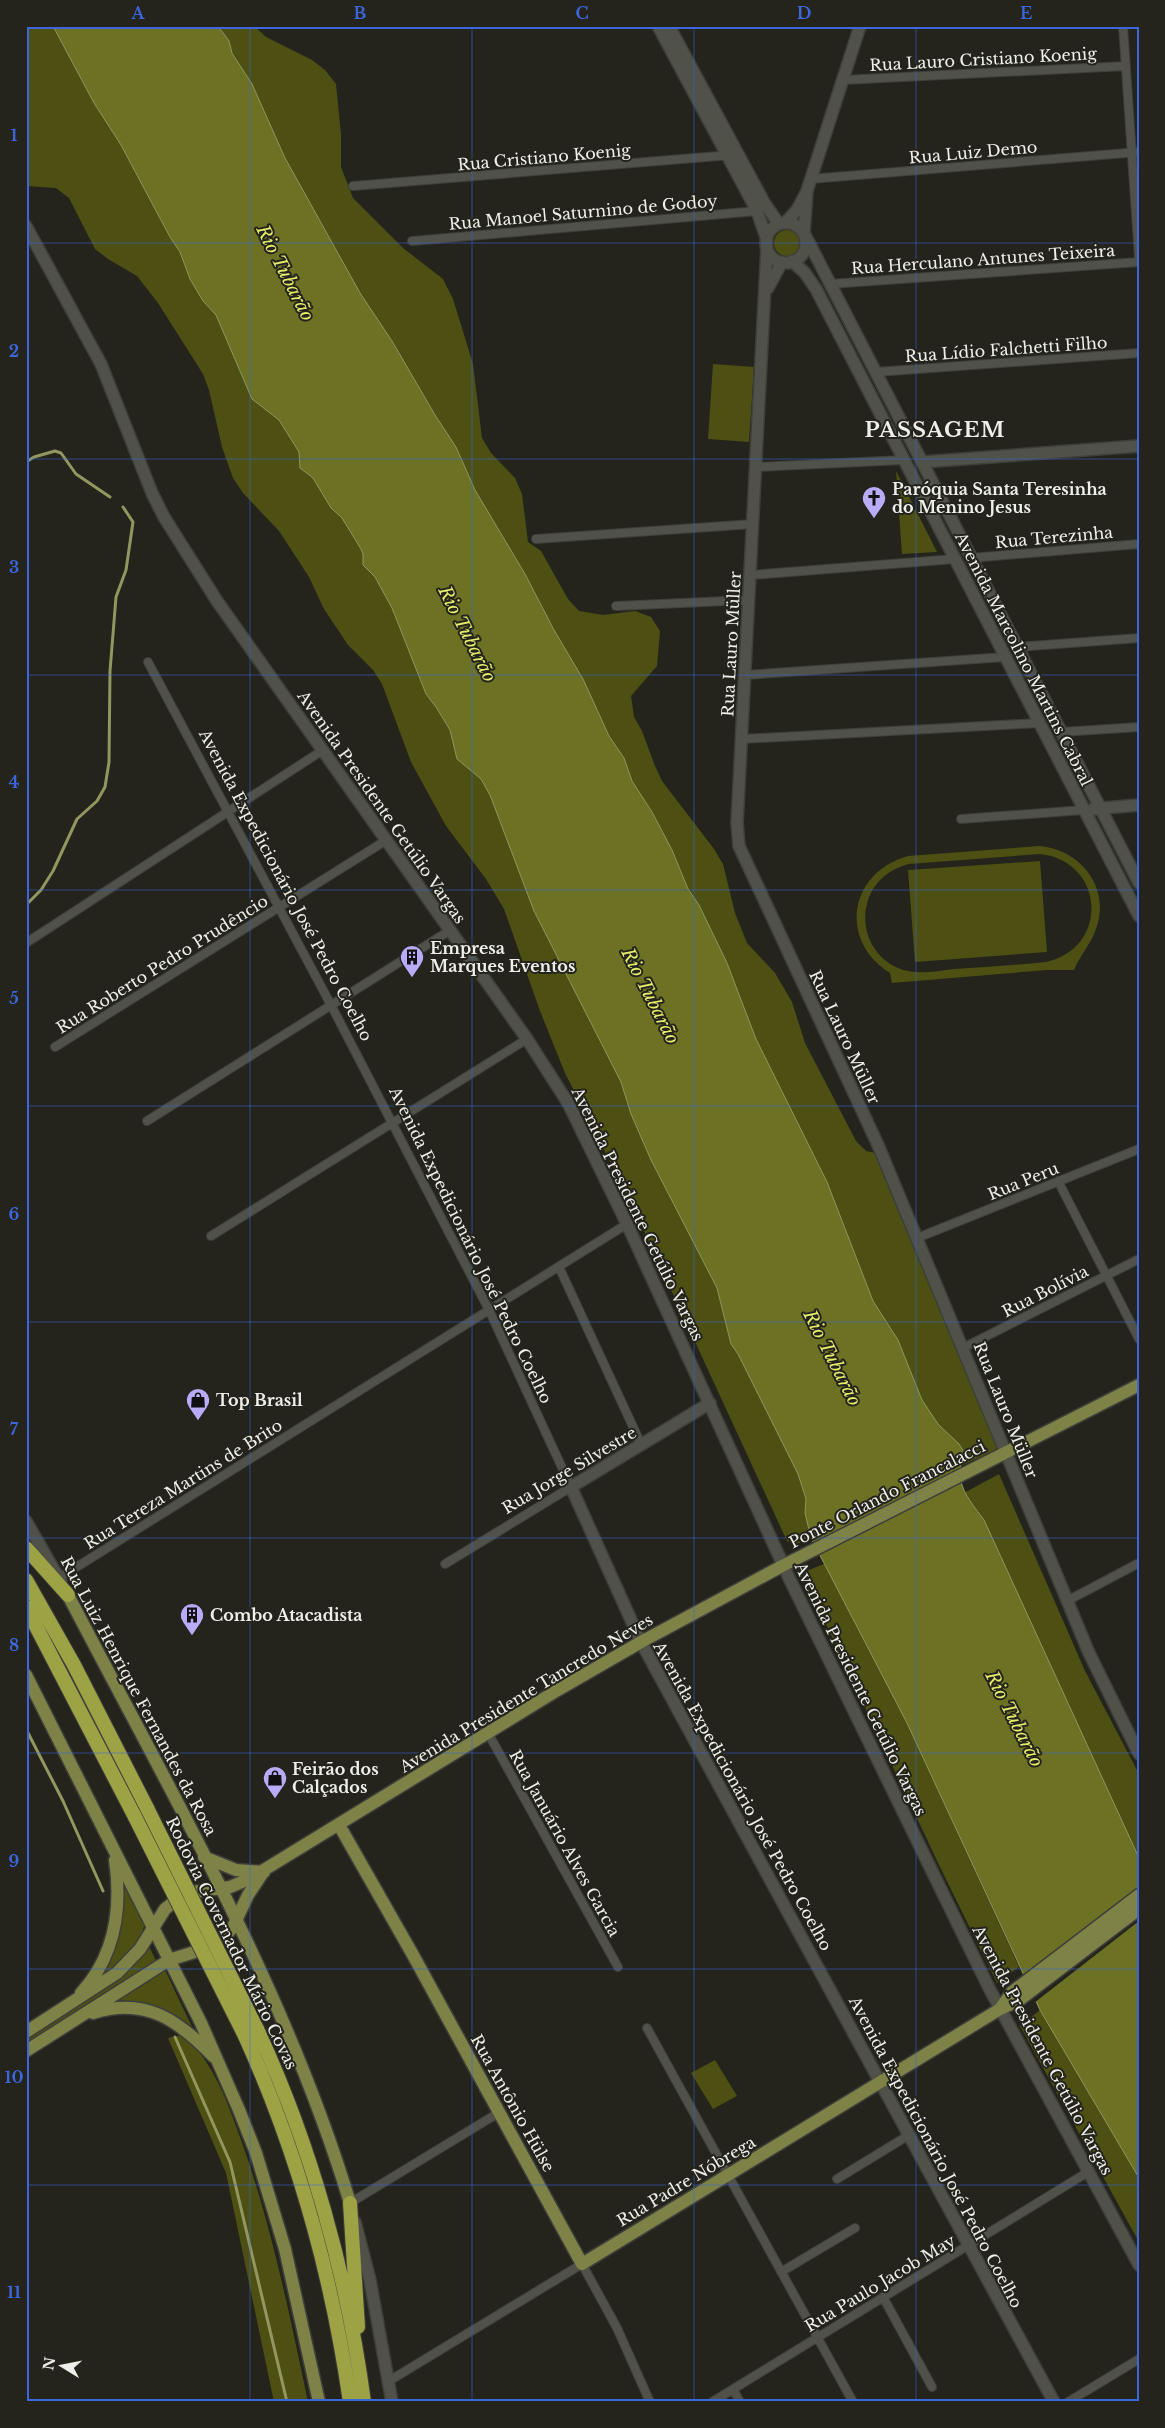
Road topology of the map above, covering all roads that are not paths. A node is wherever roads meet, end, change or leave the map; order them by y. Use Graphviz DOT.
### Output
graph roads {
  1 [pos="658,26"];
  2 [pos="669,26"];
  3 [pos="860,26"];
  4 [pos="1123,26"];
  5 [pos="1126,66"];
  6 [pos="842,80"];
  7 [pos="1135,152"];
  8 [pos="732,154"];
  9 [pos="810,179"];
  10 [pos="353,186"];
  11 [pos="807,190"];
  12 [pos="757,211"];
  13 [pos="782,224"];
  14 [pos="26,226"];
  15 [pos="804,233"];
  16 [pos="412,241"];
  17 [pos="767,243"];
  18 [pos="1139,257"];
  19 [pos="787,262"];
  20 [pos="1139,262"];
  21 [pos="830,284"];
  22 [pos="766,292"];
  23 [pos="1139,353"];
  24 [pos="876,372"];
  25 [pos="1139,446"];
  26 [pos="903,460"];
  27 [pos="922,462"];
  28 [pos="756,468"];
  29 [pos="753,524"];
  30 [pos="536,539"];
  31 [pos="1139,544"];
  32 [pos="971,558"];
  33 [pos="955,559"];
  34 [pos="750,575"];
  35 [pos="749,600"];
  36 [pos="616,606"];
  37 [pos="1139,638"];
  38 [pos="1017,648"];
  39 [pos="1005,657"];
  40 [pos="148,662"];
  41 [pos="745,675"];
  42 [pos="1039,723"];
  43 [pos="1139,727"];
  44 [pos="1061,732"];
  45 [pos="742,739"];
  46 [pos="323,750"];
  47 [pos="1139,805"];
  48 [pos="1100,808"];
  49 [pos="1084,810"];
  50 [pos="228,811"];
  51 [pos="961,819"];
  52 [pos="385,841"];
  53 [pos="1139,883"];
  54 [pos="280,908"];
  55 [pos="1139,916"];
  56 [pos="449,931"];
  57 [pos="26,943"];
  58 [pos="332,1005"];
  59 [pos="527,1039"];
  60 [pos="55,1047"];
  61 [pos="147,1121"];
  62 [pos="393,1123"];
  63 [pos="1139,1149"];
  64 [pos="1058,1182"];
  65 [pos="627,1224"];
  66 [pos="211,1236"];
  67 [pos="917,1238"];
  68 [pos="1139,1259"];
  69 [pos="559,1267"];
  70 [pos="1106,1276"];
  71 [pos="490,1310"];
  72 [pos="1139,1339"];
  73 [pos="963,1348"];
  74 [pos="1139,1385"];
  75 [pos="710,1403"];
  76 [pos="642,1444"];
  77 [pos="1006,1452"];
  78 [pos="571,1487"];
  79 [pos="26,1521"];
  80 [pos="26,1548"];
  81 [pos="1138,1563"];
  82 [pos="445,1564"];
  83 [pos="784,1566"];
  84 [pos="59,1578"];
  85 [pos="26,1580"];
  86 [pos="68,1595"];
  87 [pos="1066,1601"];
  88 [pos="26,1607"];
  89 [pos="641,1642"];
  90 [pos="26,1675"];
  91 [pos="488,1733"];
  92 [pos="1136,1742"];
  93 [pos="1139,1754"];
  94 [pos="142,1813"];
  95 [pos="339,1825"];
  96 [pos="114,1848"];
  97 [pos="204,1857"];
  98 [pos="264,1872"];
  99 [pos="220,1888"];
  100 [pos="1139,1895"];
  101 [pos="1139,1909"];
  102 [pos="237,1921"];
  103 [pos="152,1926"];
  104 [pos="170,1960"];
  105 [pos="618,1967"];
  106 [pos="1015,1996"];
  107 [pos="66,2007"];
  108 [pos="1000,2009"];
  109 [pos="647,2028"];
  110 [pos="62,2029"];
  111 [pos="26,2032"];
  112 [pos="26,2051"];
  113 [pos="219,2063"];
  114 [pos="880,2082"];
  115 [pos="500,2112"];
  116 [pos="909,2134"];
  117 [pos="1088,2172"];
  118 [pos="728,2175"];
  119 [pos="837,2178"];
  120 [pos="350,2203"];
  121 [pos="855,2228"];
  122 [pos="969,2245"];
  123 [pos="582,2264"];
  124 [pos="1139,2265"];
  125 [pos="781,2272"];
  126 [pos="883,2297"];
  127 [pos="817,2338"];
  128 [pos="1139,2359"];
  129 [pos="389,2381"];
  130 [pos="932,2387"];
  131 [pos="733,2389"];
  132 [pos="363,2397"];
  133 [pos="319,2402"];
  134 [pos="350,2402"];
  135 [pos="392,2402"];
  136 [pos="650,2402"];
  137 [pos="712,2402"];
  138 [pos="740,2402"];
  139 [pos="853,2402"];
  140 [pos="1054,2402"];
  141 [pos="1068,2402"];
  1 -- 8 [label="main road"];
  2 -- 8 [label="main road"];
  3 -- 6 [label="main road"];
  4 -- 5 [label="street"];
  5 -- 6 [label="street, Rua Lauro Cristiano Koenig"];
  5 -- 7 [label="street"];
  6 -- 9 [label="main road"];
  7 -- 9 [label="street, Rua Luiz Demo"];
  7 -- 18 [label="street"];
  8 -- 10 [label="street, Rua Cristiano Koenig"];
  8 -- 12 [label="main road"];
  8 -- 13 [label="main road"];
  9 -- 11 [label="main road"];
  11 -- 13 [label="main road"];
  11 -- 15 [label="main road"];
  12 -- 16 [label="street, Rua Manoel Saturnino de Godoy"];
  12 -- 17 [label="main road"];
  13 -- 15 [label="main road"];
  13 -- 17 [label="main road"];
  14 -- 46 [label="main road, Avenida Presidente Getúlio Vargas"];
  15 -- 19 [label="main road"];
  15 -- 21 [label="main road, Avenida Marcolino Martins Cabral"];
  17 -- 19 [label="main road"];
  17 -- 22 [label="main road, Rua Lauro Müller"];
  19 -- 22 [label="main road, Rua Lauro Müller"];
  19 -- 26 [label="main road, Avenida Marcolino Martins Cabral"];
  20 -- 21 [label="street, Rua Herculano Antunes Teixeira"];
  21 -- 24 [label="main road, Avenida Marcolino Martins Cabral"];
  22 -- 28 [label="main road, Rua Lauro Müller"];
  23 -- 24 [label="street, Rua Lídio Falchetti Filho"];
  24 -- 27 [label="main road, Avenida Marcolino Martins Cabral"];
  25 -- 27 [label="main road"];
  26 -- 28 [label="street"];
  26 -- 33 [label="main road, Avenida Marcolino Martins Cabral"];
  27 -- 32 [label="main road, Avenida Marcolino Martins Cabral"];
  28 -- 29 [label="main road, Rua Lauro Müller"];
  29 -- 30 [label="street"];
  29 -- 34 [label="main road, Rua Lauro Müller"];
  31 -- 32 [label="street, Rua Terezinha"];
  32 -- 33 [label="main road"];
  32 -- 38 [label="main road, Avenida Marcolino Martins Cabral"];
  33 -- 34 [label="street"];
  33 -- 39 [label="main road, Avenida Marcolino Martins Cabral"];
  34 -- 35 [label="main road, Rua Lauro Müller"];
  35 -- 36 [label="street"];
  35 -- 41 [label="main road, Rua Lauro Müller"];
  37 -- 38 [label="street"];
  38 -- 44 [label="main road, Avenida Marcolino Martins Cabral"];
  39 -- 41 [label="street"];
  39 -- 42 [label="main road, Avenida Marcolino Martins Cabral"];
  40 -- 50 [label="street, Avenida Expedicionário José Pedro Coelho"];
  41 -- 45 [label="main road, Rua Lauro Müller"];
  42 -- 45 [label="street"];
  42 -- 49 [label="main road, Avenida Marcolino Martins Cabral"];
  43 -- 44 [label="street"];
  44 -- 48 [label="main road, Avenida Marcolino Martins Cabral"];
  45 -- 67 [label="main road, Rua Lauro Müller"];
  46 -- 50 [label="street"];
  46 -- 52 [label="main road, Avenida Presidente Getúlio Vargas"];
  47 -- 48 [label="main road"];
  48 -- 49 [label="main road"];
  48 -- 53 [label="main road, Avenida Marcolino Martins Cabral"];
  49 -- 51 [label="street"];
  49 -- 55 [label="main road, Avenida Marcolino Martins Cabral"];
  50 -- 54 [label="street, Avenida Expedicionário José Pedro Coelho"];
  50 -- 57 [label="street"];
  52 -- 54 [label="street, Rua Roberto Pedro Prudêncio"];
  52 -- 56 [label="main road, Avenida Presidente Getúlio Vargas"];
  54 -- 58 [label="street, Avenida Expedicionário José Pedro Coelho"];
  54 -- 60 [label="street, Rua Roberto Pedro Prudêncio"];
  56 -- 58 [label="street"];
  56 -- 59 [label="main road, Avenida Presidente Getúlio Vargas"];
  58 -- 61 [label="street"];
  58 -- 62 [label="street, Avenida Expedicionário José Pedro Coelho"];
  59 -- 62 [label="street"];
  59 -- 65 [label="main road, Avenida Presidente Getúlio Vargas"];
  62 -- 66 [label="street"];
  62 -- 71 [label="street, Avenida Expedicionário José Pedro Coelho"];
  63 -- 64 [label="street, Rua Peru"];
  64 -- 67 [label="street, Rua Peru"];
  64 -- 70 [label="street"];
  65 -- 69 [label="street, Rua Tereza Martins de Brito"];
  65 -- 75 [label="main road, Avenida Presidente Getúlio Vargas"];
  67 -- 73 [label="main road, Rua Lauro Müller"];
  68 -- 70 [label="street, Rua Bolívia"];
  69 -- 71 [label="street, Rua Tereza Martins de Brito"];
  69 -- 76 [label="street"];
  70 -- 72 [label="street"];
  70 -- 73 [label="street, Rua Bolívia"];
  71 -- 78 [label="street, Avenida Expedicionário José Pedro Coelho"];
  71 -- 84 [label="street, Rua Tereza Martins de Brito"];
  73 -- 77 [label="main road, Rua Lauro Müller"];
  74 -- 77 [label="main road, Ponte Orlando Francalacci"];
  75 -- 76 [label="main road, Rua Jorge Silvestre"];
  75 -- 83 [label="main road, Avenida Presidente Getúlio Vargas"];
  76 -- 78 [label="main road, Rua Jorge Silvestre"];
  77 -- 83 [label="main road, Ponte Orlando Francalacci"];
  77 -- 87 [label="main road, Rua Lauro Müller"];
  78 -- 82 [label="street, Rua Jorge Silvestre"];
  78 -- 89 [label="main road, Avenida Expedicionário José Pedro Coelho"];
  79 -- 84 [label="main road, Rua Luiz Henrique Fernandes da Rosa"];
  80 -- 86 [label="highway"];
  81 -- 87 [label="street"];
  83 -- 89 [label="main road, Avenida Presidente Tancredo Neves"];
  83 -- 108 [label="main road, Avenida Presidente Getúlio Vargas"];
  84 -- 86 [label="main road, Rua Luiz Henrique Fernandes da Rosa"];
  85 -- 94 [label="highway, Rodovia Governador Mário Covas"];
  86 -- 97 [label="main road, Rua Luiz Henrique Fernandes da Rosa"];
  87 -- 92 [label="main road, Rua Lauro Müller"];
  88 -- 94 [label="highway, Rodovia Governador Mário Covas"];
  89 -- 91 [label="main road, Avenida Presidente Tancredo Neves"];
  89 -- 114 [label="main road, Avenida Expedicionário José Pedro Coelho"];
  90 -- 96 [label="main road"];
  91 -- 95 [label="main road, Avenida Presidente Tancredo Neves"];
  91 -- 105 [label="street, Rua Januário Alves Garcia"];
  92 -- 93 [label="main road, Rua Lauro Müller"];
  94 -- 132 [label="highway, Rodovia Governador Mário Covas, bridge"];
  94 -- 134 [label="highway, Rodovia Governador Mário Covas, bridge"];
  95 -- 98 [label="main road, Avenida Presidente Tancredo Neves"];
  95 -- 115 [label="main road, Rua Antônio Hülse"];
  96 -- 103 [label="main road"];
  96 -- 107 [label="main road"];
  97 -- 98 [label="main road"];
  97 -- 99 [label="main road, Rua Luiz Henrique Fernandes da Rosa"];
  98 -- 99 [label="main road, Avenida Presidente Tancredo Neves"];
  98 -- 102 [label="main road, Avenida Presidente Tancredo Neves"];
  99 -- 102 [label="main road"];
  99 -- 103 [label="main road"];
  100 -- 106 [label="main road"];
  101 -- 106 [label="main road"];
  102 -- 104 [label="main road"];
  102 -- 120 [label="main road"];
  103 -- 104 [label="main road"];
  103 -- 107 [label="main road"];
  104 -- 110 [label="main road"];
  104 -- 113 [label="main road"];
  106 -- 108 [label="main road, Rua Padre Nóbrega"];
  107 -- 111 [label="main road"];
  108 -- 114 [label="main road, Rua Padre Nóbrega"];
  108 -- 117 [label="main road, Avenida Presidente Getúlio Vargas"];
  109 -- 118 [label="street"];
  110 -- 112 [label="main road"];
  110 -- 113 [label="main road"];
  113 -- 133 [label="main road"];
  114 -- 116 [label="main road, Avenida Expedicionário José Pedro Coelho"];
  114 -- 118 [label="main road, Rua Padre Nóbrega"];
  115 -- 120 [label="street"];
  115 -- 123 [label="main road, Rua Antônio Hülse"];
  116 -- 119 [label="street"];
  116 -- 122 [label="main road, Avenida Expedicionário José Pedro Coelho"];
  117 -- 122 [label="street, Rua Paulo Jacob May"];
  117 -- 124 [label="main road, Avenida Presidente Getúlio Vargas"];
  118 -- 123 [label="main road, Rua Padre Nóbrega"];
  118 -- 125 [label="street"];
  120 -- 129 [label="main road"];
  120 -- 132 [label="highway"];
  121 -- 125 [label="street"];
  122 -- 126 [label="street, Rua Paulo Jacob May"];
  122 -- 140 [label="main road, Avenida Expedicionário José Pedro Coelho"];
  123 -- 129 [label="street, Rua Padre Nóbrega"];
  123 -- 136 [label="street, Rua Antônio Hülse"];
  125 -- 127 [label="street"];
  126 -- 127 [label="street, Rua Paulo Jacob May"];
  126 -- 130 [label="street"];
  127 -- 131 [label="street, Rua Paulo Jacob May"];
  127 -- 139 [label="street"];
  128 -- 141 [label="street"];
  129 -- 135 [label="main road"];
  131 -- 137 [label="street, Rua Paulo Jacob May"];
  131 -- 138 [label="street"];
}
